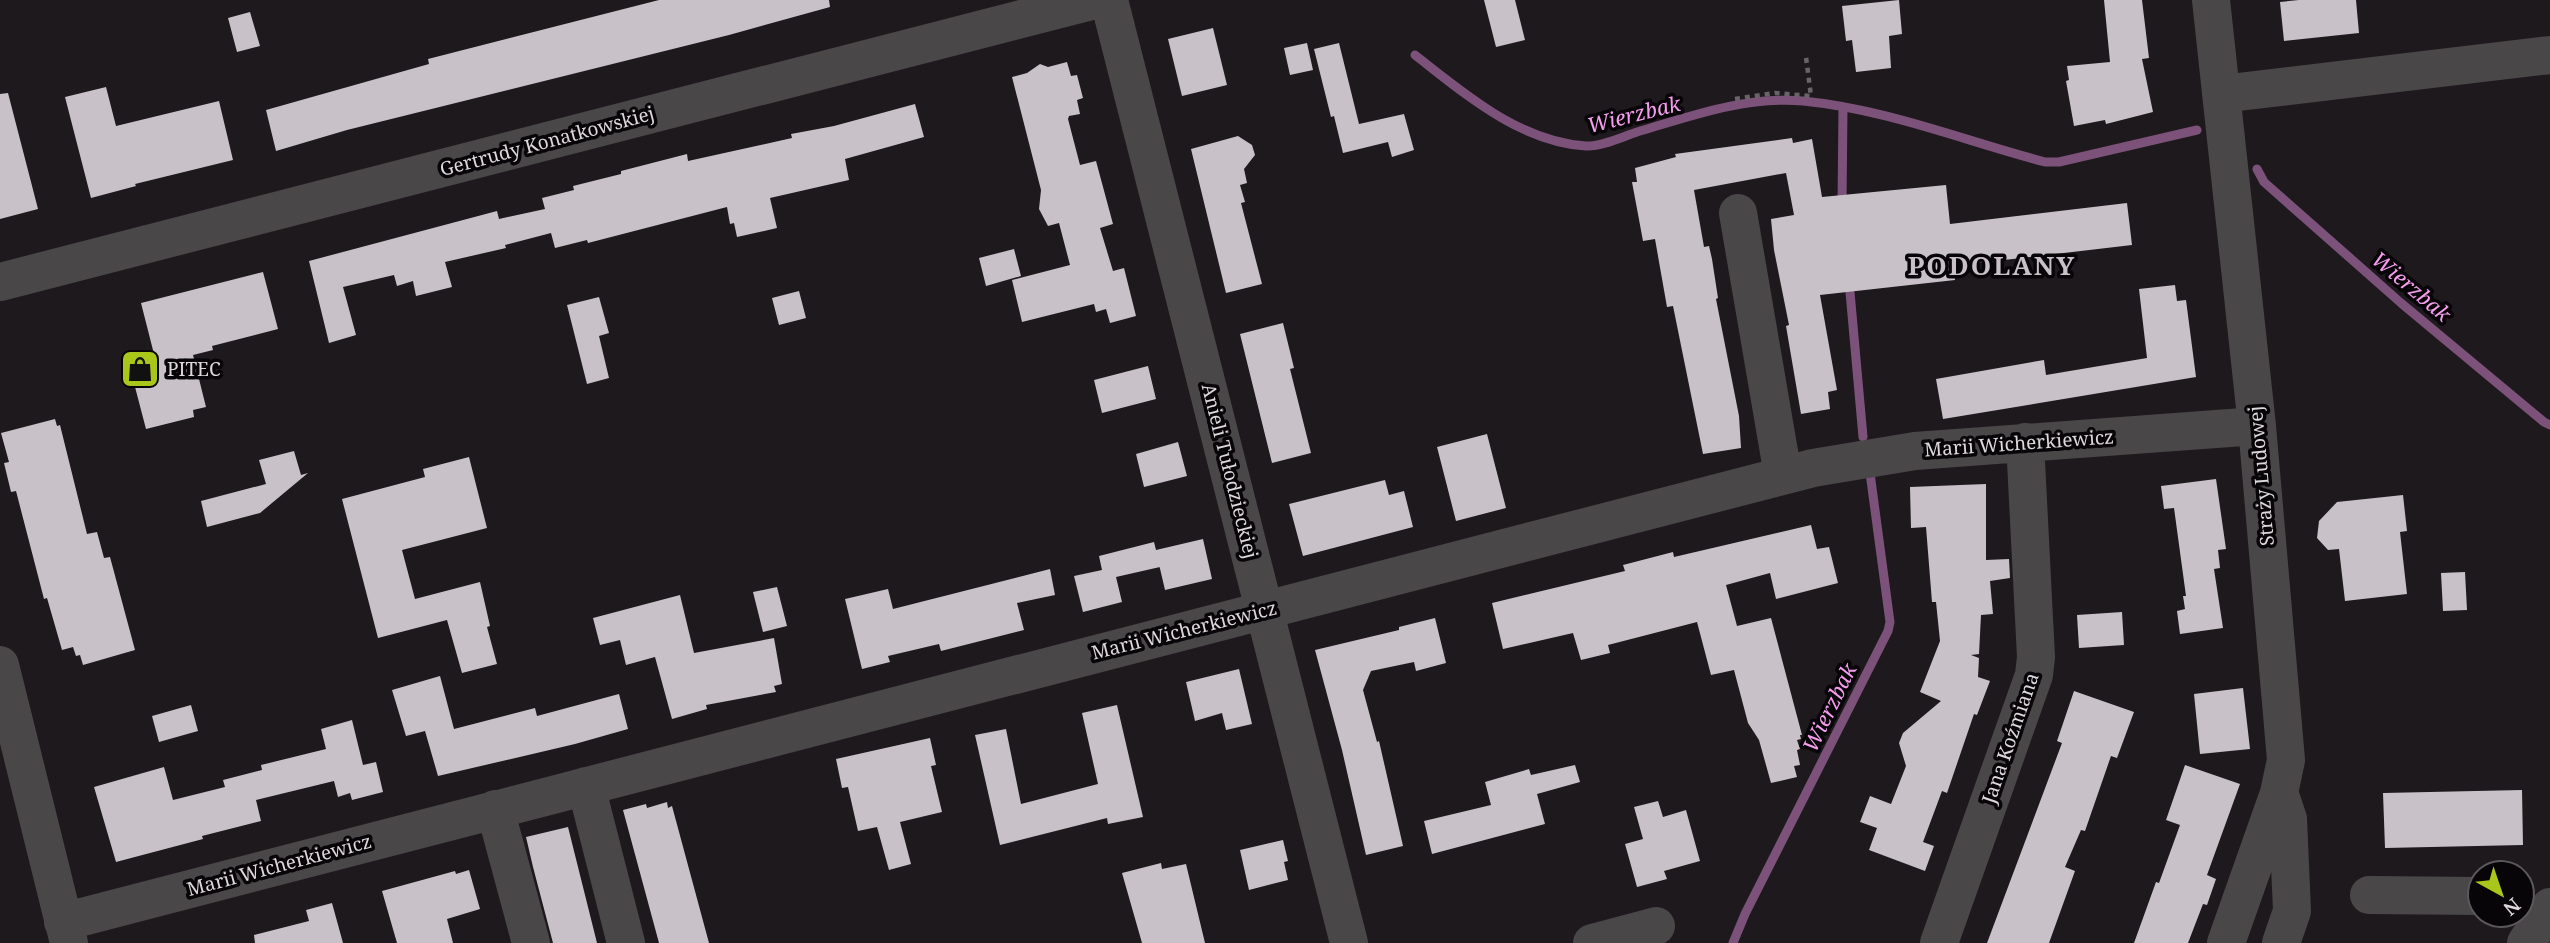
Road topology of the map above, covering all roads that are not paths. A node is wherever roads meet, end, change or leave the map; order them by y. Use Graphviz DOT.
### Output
graph roads {
  1 [pos="1095,0"];
  2 [pos="1109,0"];
  3 [pos="2211,0"];
  4 [pos="2550,55"];
  5 [pos="2221,94"];
  6 [pos="1738,214"];
  7 [pos="0,282"];
  8 [pos="2257,426"];
  9 [pos="2025,442"];
  10 [pos="1783,475"];
  11 [pos="1265,609"];
  12 [pos="0,665"];
  13 [pos="6,719"];
  14 [pos="586,786"];
  15 [pos="2279,793"];
  16 [pos="495,809"];
  17 [pos="2369,895"];
  18 [pos="2466,896"];
  19 [pos="2550,907"];
  20 [pos="1656,926"];
  21 [pos="66,933"];
  22 [pos="531,943"];
  23 [pos="626,943"];
  24 [pos="1349,943"];
  25 [pos="1592,943"];
  26 [pos="1939,943"];
  27 [pos="2226,943"];
  28 [pos="2281,943"];
  29 [pos="2526,943"];
  1 -- 7 [label="street, Gertrudy Konatkowskiej"];
  2 -- 11 [label="street, Anieli Tułodzieckiej"];
  3 -- 5 [label="street, Straży Ludowej"];
  4 -- 5 [label="street"];
  5 -- 8 [label="street, Straży Ludowej"];
  6 -- 10 [label="street"];
  8 -- 9 [label="street, Marii Wicherkiewicz"];
  8 -- 15 [label="street, Straży Ludowej"];
  9 -- 10 [label="street, Marii Wicherkiewicz"];
  9 -- 26 [label="street, Jana Koźmiana"];
  10 -- 11 [label="street, Marii Wicherkiewicz"];
  11 -- 14 [label="street, Marii Wicherkiewicz"];
  11 -- 24 [label="street, Anieli Tułodzieckiej"];
  12 -- 13 [label="street"];
  13 -- 21 [label="street"];
  14 -- 16 [label="street, Marii Wicherkiewicz"];
  14 -- 23 [label="street"];
  15 -- 27 [label="street, Straży Ludowej"];
  15 -- 28 [label="street"];
  16 -- 21 [label="street, Marii Wicherkiewicz"];
  16 -- 22 [label="street"];
  17 -- 18 [label="street"];
  19 -- 29 [label="street"];
  20 -- 25 [label="street"];
}
